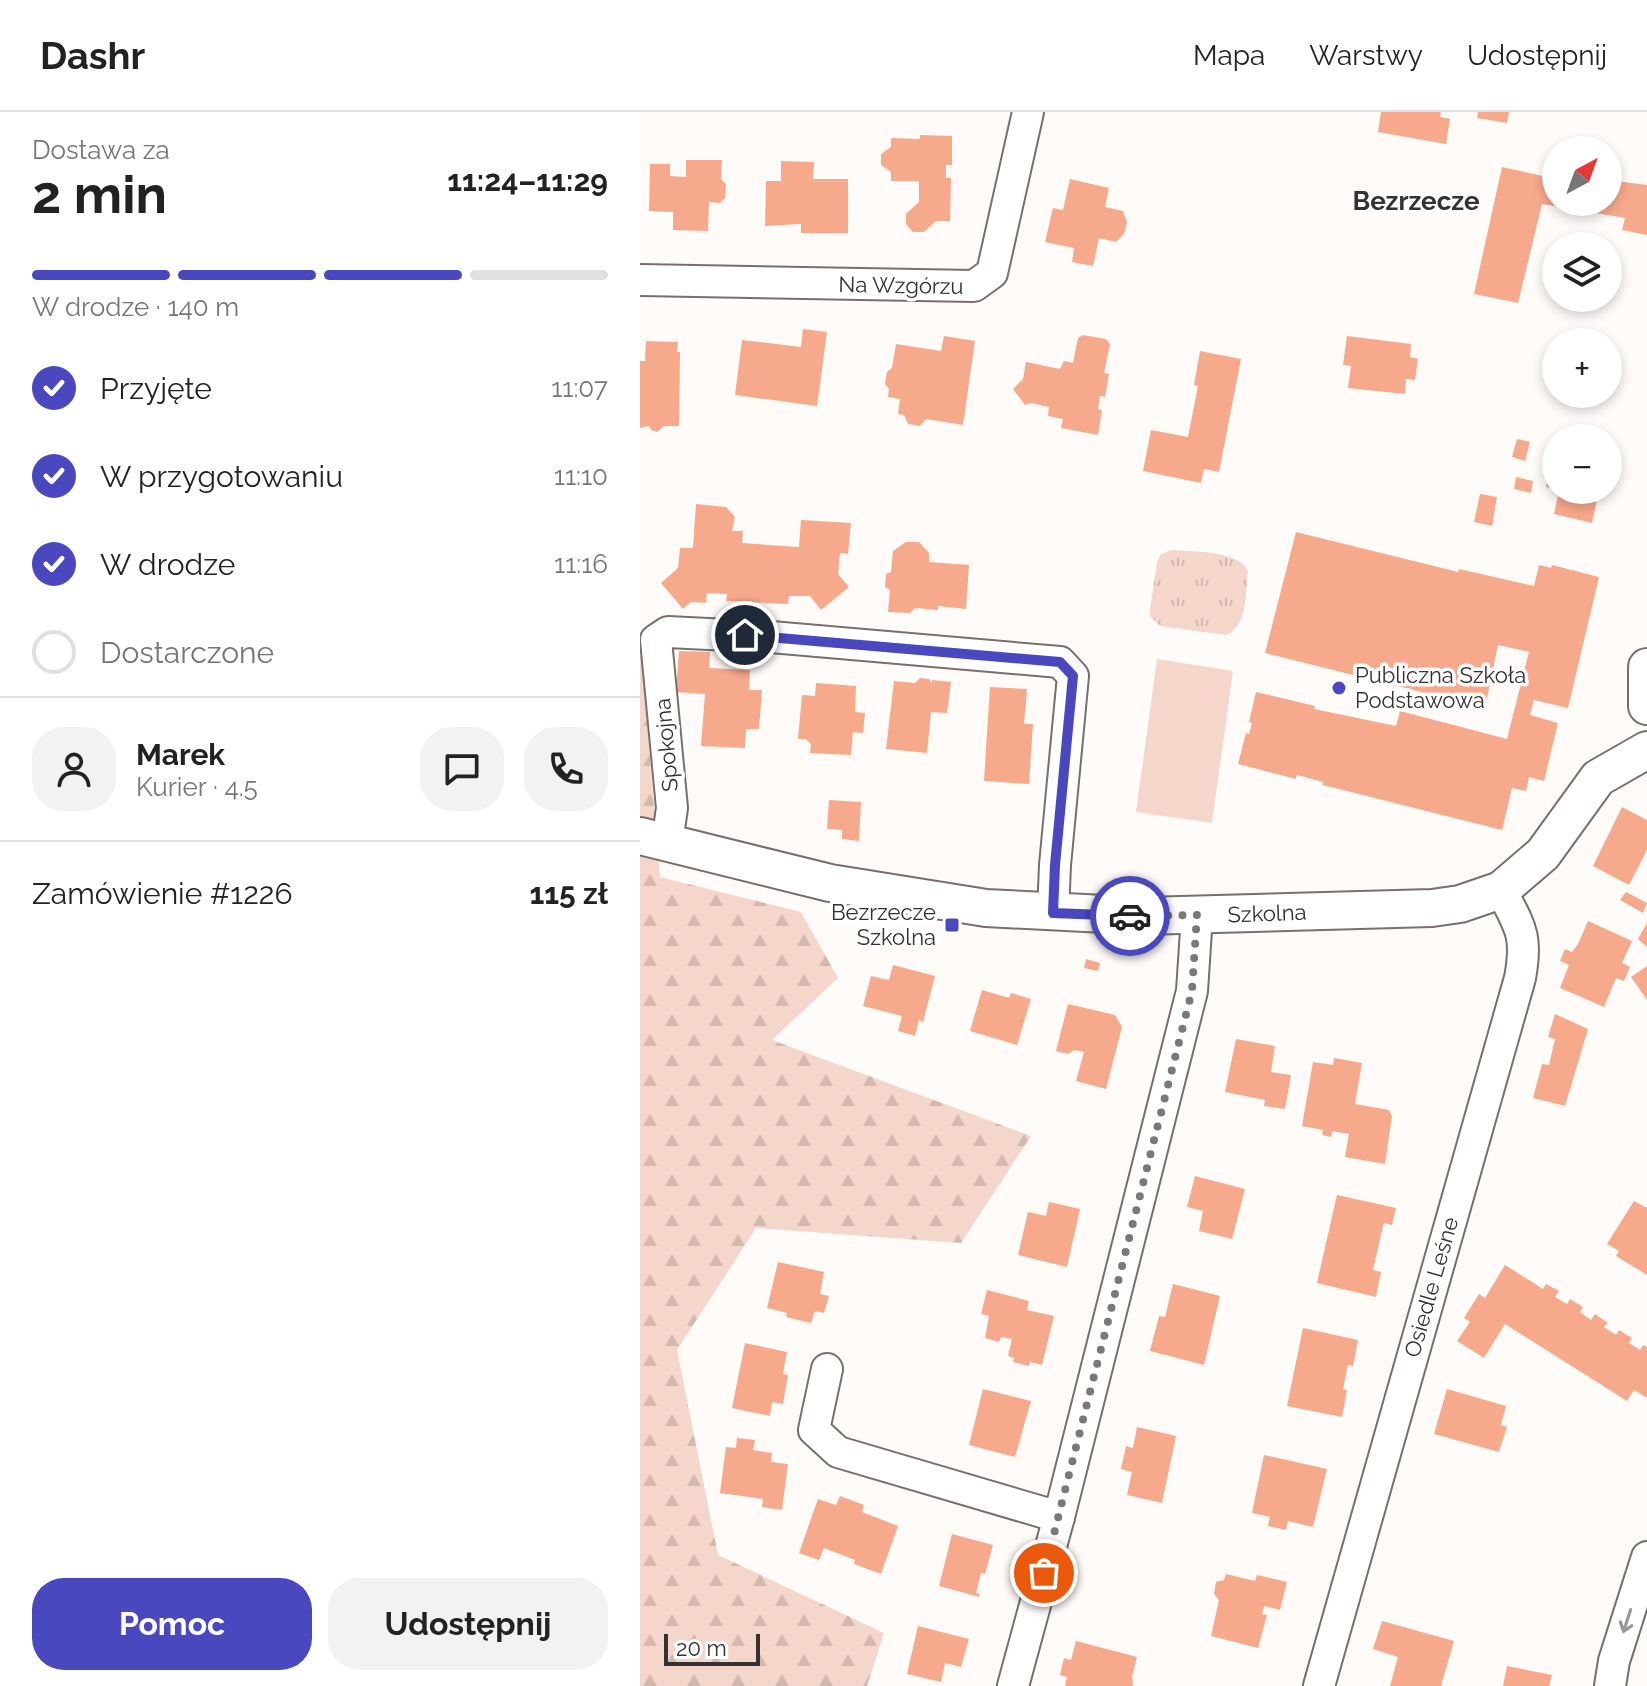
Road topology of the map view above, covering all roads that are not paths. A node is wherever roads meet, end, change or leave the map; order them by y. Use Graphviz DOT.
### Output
graph roads {
  1 [pos="1028,112"];
  2 [pos="640,280"];
  3 [pos="1647,667"];
  4 [pos="1647,706"];
  5 [pos="1647,750"];
  6 [pos="654,840"];
  7 [pos="1501,890"];
  8 [pos="1053,913"];
  9 [pos="1197,915"];
  10 [pos="827,1369"];
  11 [pos="1059,1517"];
  12 [pos="1647,1557"];
  13 [pos="1013,1686"];
  14 [pos="1319,1686"];
  15 [pos="1610,1686"];
  1 -- 2 [label="street, Na Wzgórzu"];
  3 -- 4 [label="street"];
  5 -- 7 [label="street, Szkolna"];
  6 -- 8 [label="street, Szkolna"];
  6 -- 8 [label="street, Spokojna"];
  7 -- 9 [label="street, Szkolna"];
  7 -- 14 [label="street, Osiedle Leśne"];
  8 -- 9 [label="street, Szkolna"];
  9 -- 11 [label="street"];
  10 -- 11 [label="street"];
  11 -- 13 [label="street"];
  12 -- 15 [label="street, one-way"];
}
